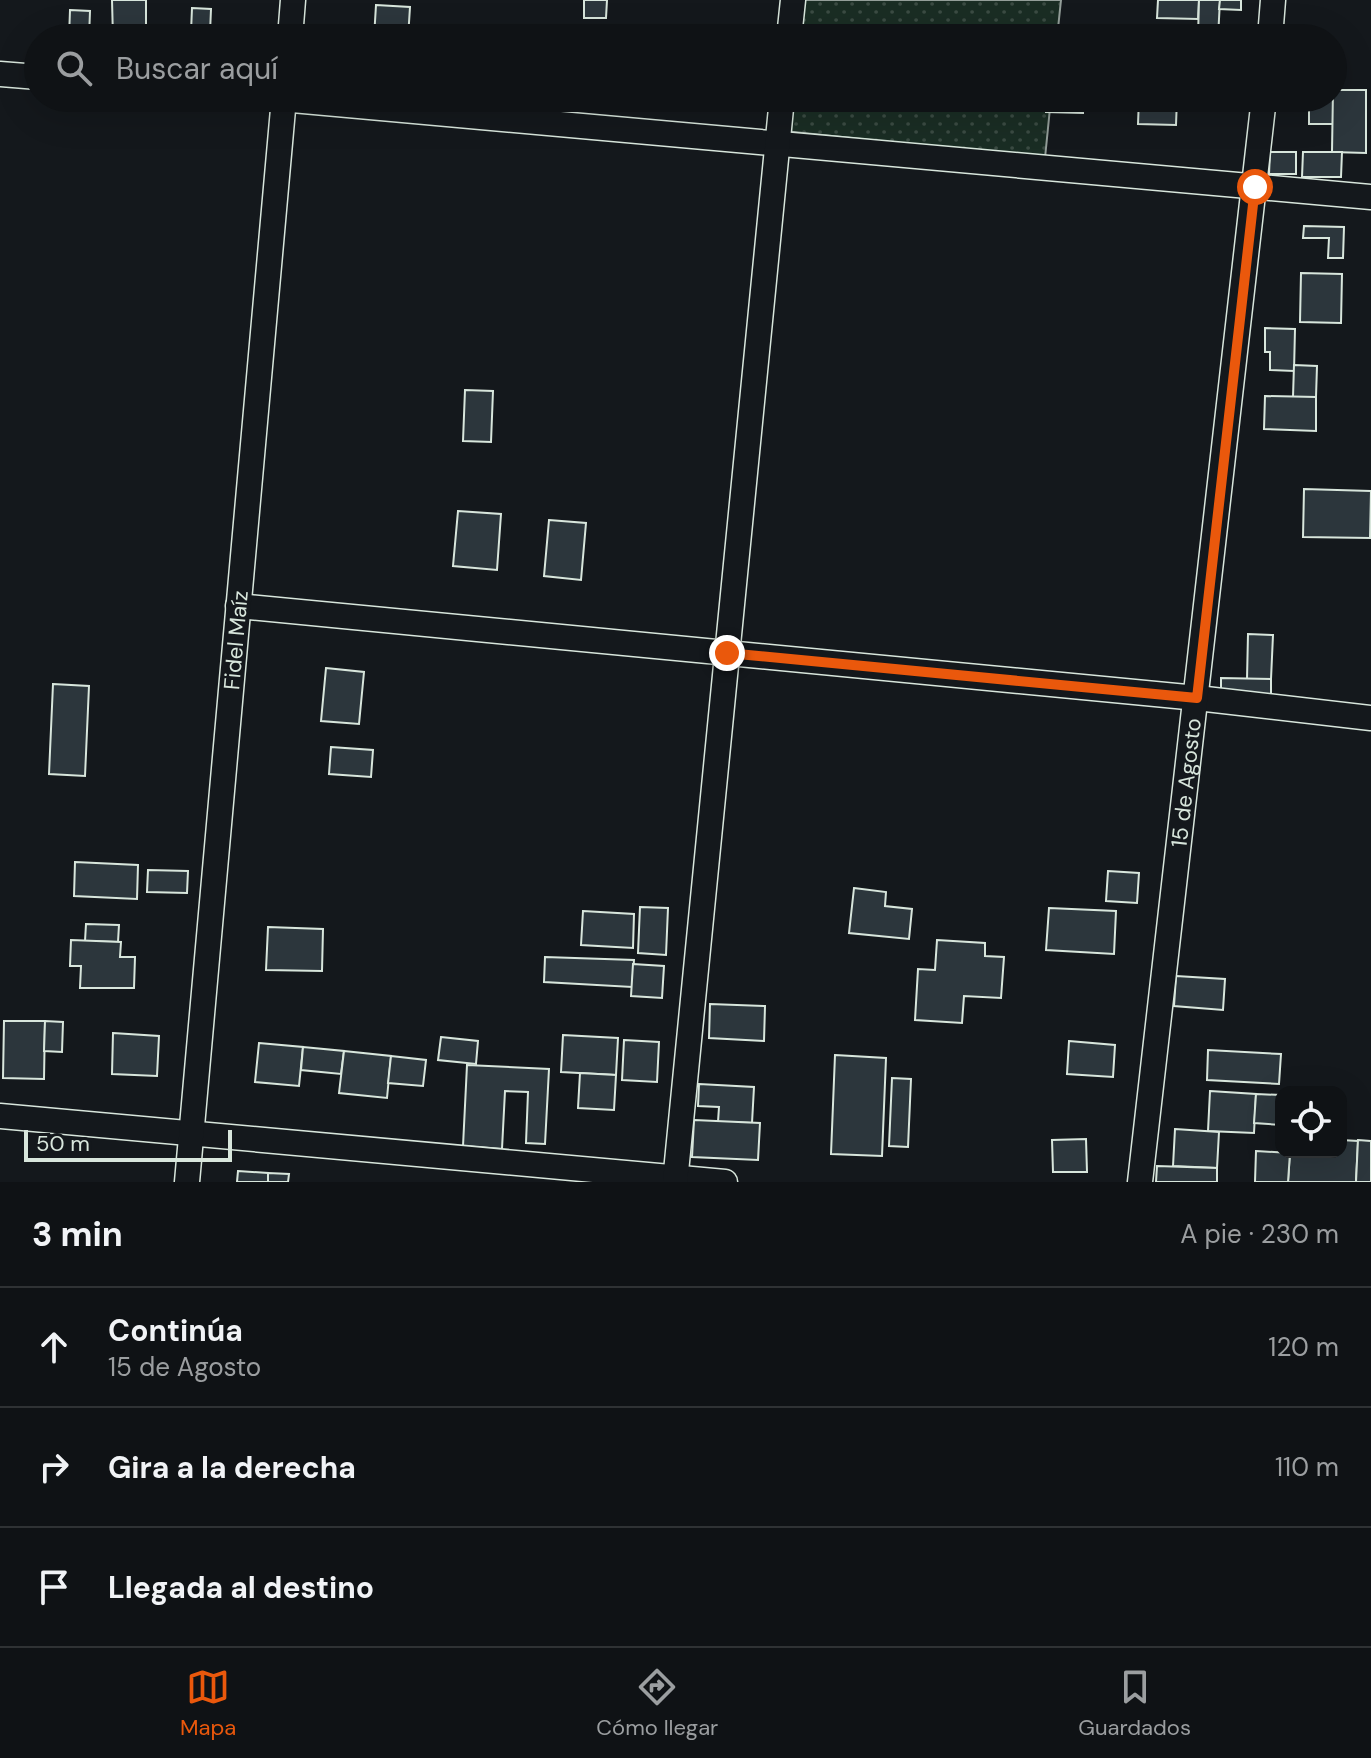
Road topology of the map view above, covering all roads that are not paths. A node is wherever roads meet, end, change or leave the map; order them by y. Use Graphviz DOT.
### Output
graph roads {
  1 [pos="293,0"];
  2 [pos="793,0"];
  3 [pos="1273,0"];
  4 [pos="291,24"];
  5 [pos="790,24"];
  6 [pos="1271,24"];
  7 [pos="0,74"];
  8 [pos="24,76"];
  9 [pos="279,112"];
  10 [pos="431,112"];
  11 [pos="780,112"];
  12 [pos="1263,112"];
  13 [pos="777,144"];
  14 [pos="1255,187"];
  15 [pos="1371,197"];
  16 [pos="238,606"];
  17 [pos="727,653"];
  18 [pos="1197,698"];
  19 [pos="1371,718"];
  20 [pos="0,1116"];
  21 [pos="191,1133"];
  22 [pos="675,1180"];
  23 [pos="187,1182"];
  24 [pos="725,1182"];
  25 [pos="1140,1182"];
  1 -- 4 [label="street"];
  2 -- 5 [label="street"];
  3 -- 6 [label="street"];
  7 -- 8 [label="street"];
  9 -- 16 [label="street, Fidel Maíz"];
  10 -- 13 [label="street"];
  11 -- 13 [label="street"];
  12 -- 14 [label="street, 15 de Agosto"];
  13 -- 14 [label="street"];
  13 -- 17 [label="street"];
  14 -- 15 [label="street"];
  14 -- 18 [label="street, 15 de Agosto"];
  16 -- 17 [label="street"];
  16 -- 21 [label="street, Fidel Maíz"];
  17 -- 18 [label="street"];
  17 -- 22 [label="street"];
  18 -- 19 [label="street"];
  18 -- 25 [label="street, 15 de Agosto"];
  20 -- 21 [label="street"];
  21 -- 22 [label="street"];
  21 -- 23 [label="street, Fidel Maíz"];
  22 -- 24 [label="street"];
}
